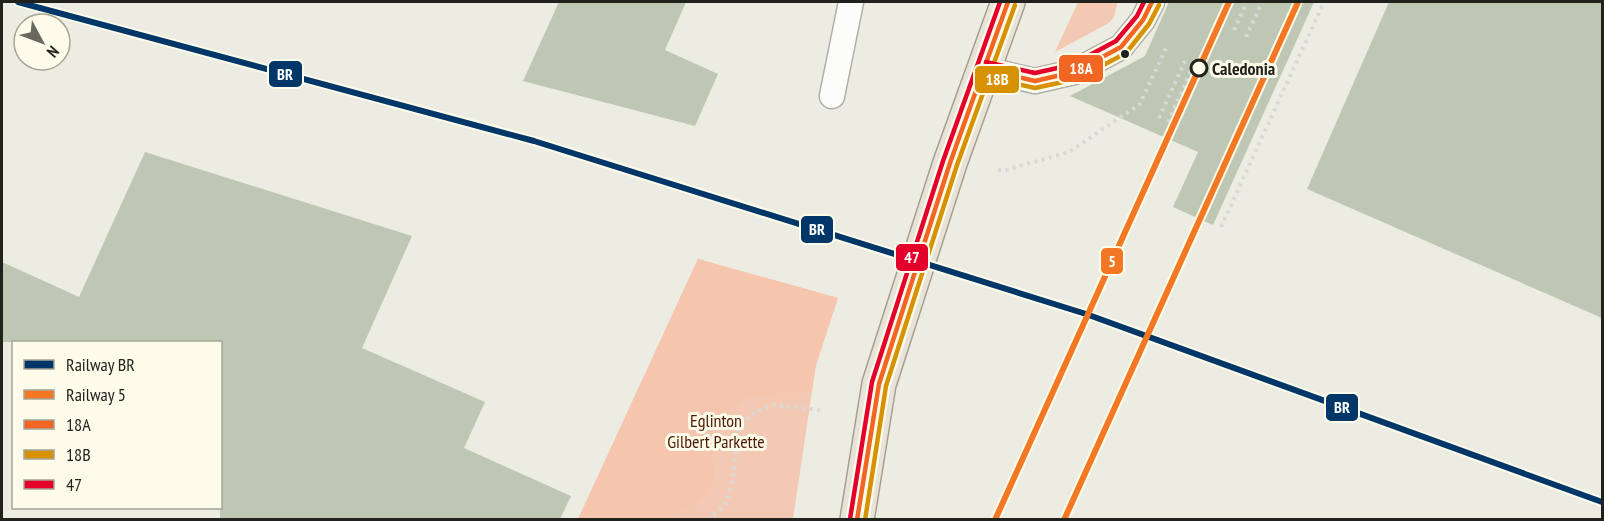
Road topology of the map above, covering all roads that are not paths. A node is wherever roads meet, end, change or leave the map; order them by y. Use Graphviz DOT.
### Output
graph roads {
  1 [pos="851,2"];
  2 [pos="1008,2"];
  3 [pos="1152,2"];
  4 [pos="984,69"];
  5 [pos="832,96"];
  6 [pos="857,519"];
  1 -- 5 [label="lane"];
  2 -- 4 [label="main road"];
  3 -- 4 [label="lane"];
  4 -- 6 [label="main road"];
}
